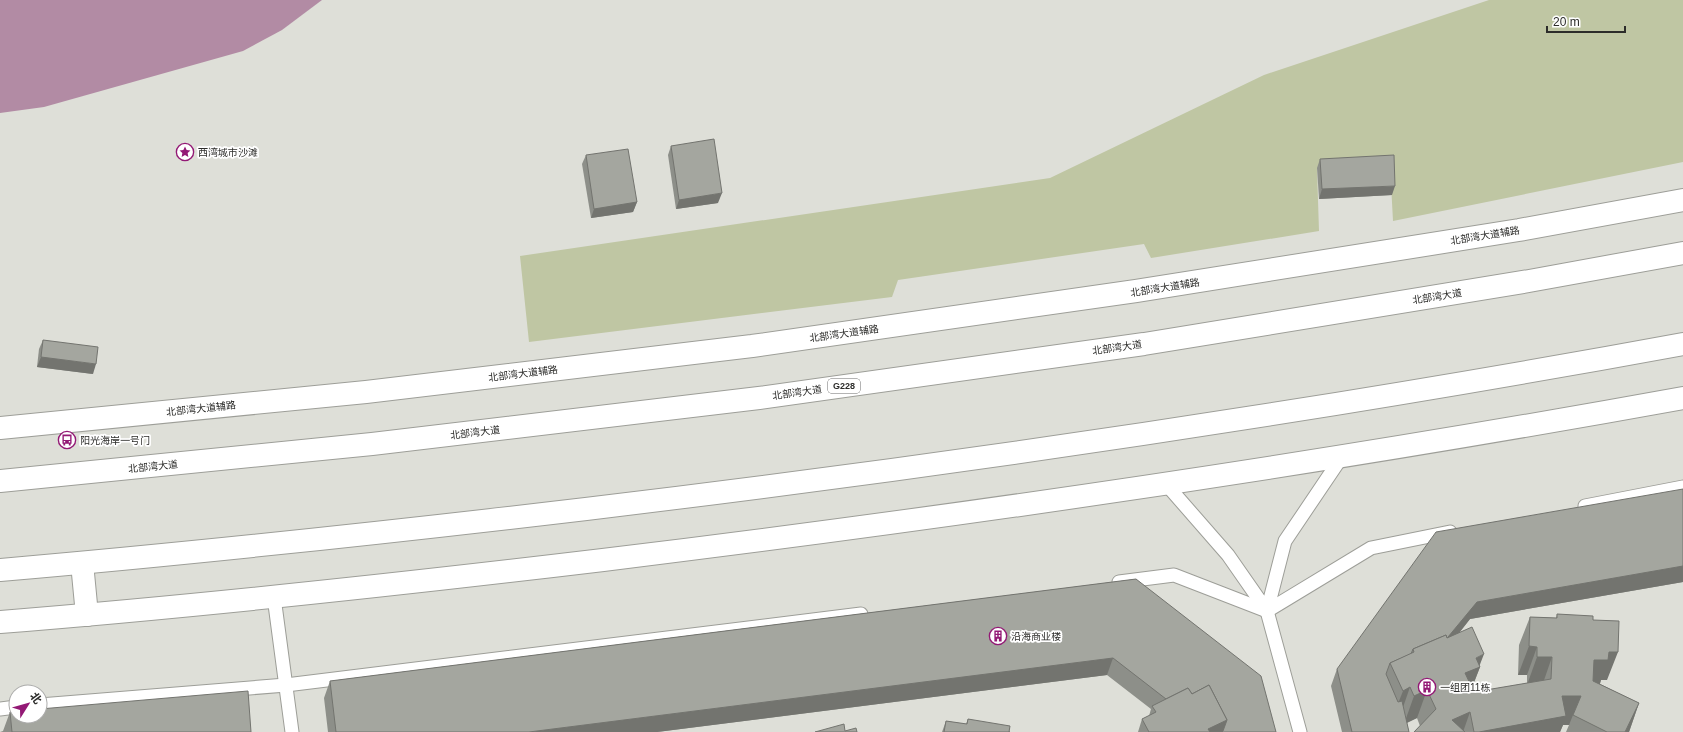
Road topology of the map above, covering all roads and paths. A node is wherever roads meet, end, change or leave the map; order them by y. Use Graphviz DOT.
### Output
graph roads {
  1 [pos="1683,200"];
  2 [pos="1683,253"];
  3 [pos="1683,344"];
  4 [pos="1683,398"];
  5 [pos="0,428"];
  6 [pos="1343,456"];
  7 [pos="0,481"];
  8 [pos="1166,484"];
  9 [pos="1683,487"];
  10 [pos="1574,508"];
  11 [pos="1465,530"];
  12 [pos="82,563"];
  13 [pos="0,570"];
  14 [pos="1103,584"];
  15 [pos="274,597"];
  16 [pos="1267,611"];
  17 [pos="873,612"];
  18 [pos="87,615"];
  19 [pos="0,622"];
  20 [pos="286,685"];
  21 [pos="48,704"];
  22 [pos="292,732"];
  23 [pos="1300,732"];
  1 -- 5 [label="main road, 北部湾大道辅路"];
  2 -- 7 [label="main road, 北部湾大道 / G228"];
  3 -- 12 [label="main road"];
  4 -- 6 [label="main road"];
  6 -- 8 [label="main road"];
  6 -- 16 [label="lane"];
  8 -- 15 [label="main road"];
  8 -- 16 [label="lane"];
  9 -- 10 [label="lane"];
  11 -- 16 [label="lane"];
  12 -- 13 [label="main road"];
  12 -- 18 [label="main road"];
  14 -- 16 [label="lane"];
  15 -- 18 [label="main road"];
  15 -- 20 [label="lane"];
  16 -- 23 [label="lane"];
  17 -- 20 [label="lane"];
  18 -- 19 [label="main road"];
  20 -- 21 [label="lane"];
  20 -- 22 [label="lane"];
}
